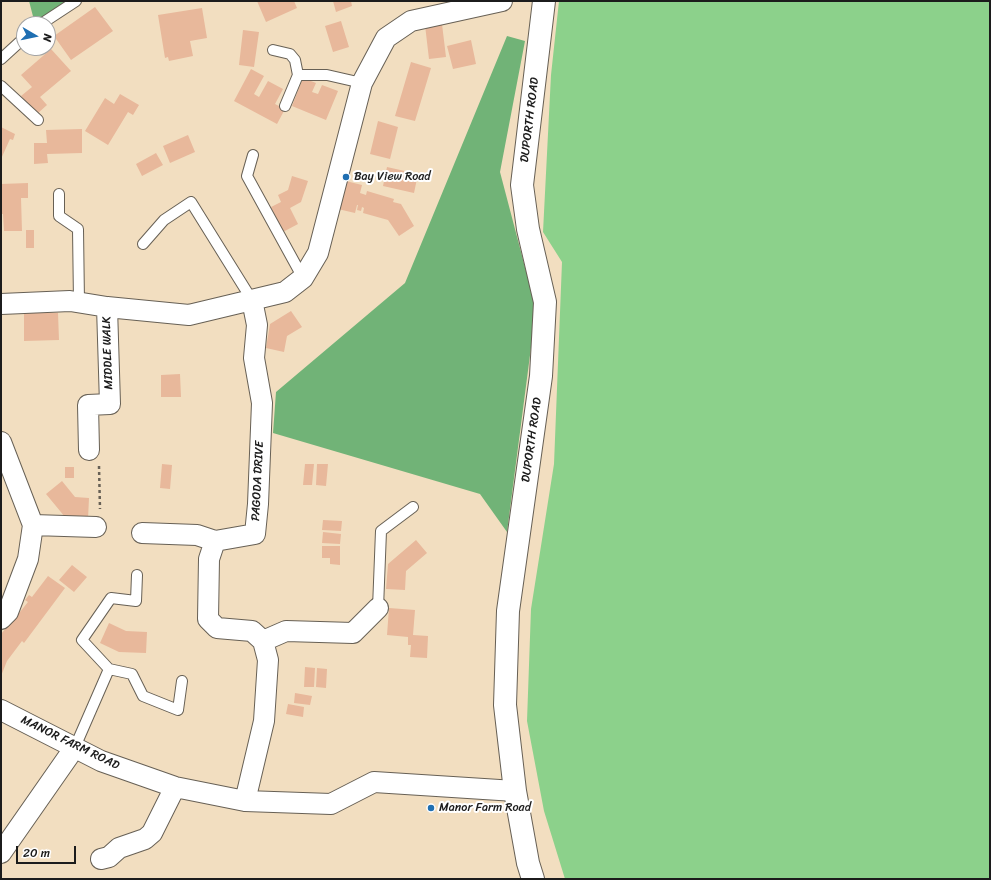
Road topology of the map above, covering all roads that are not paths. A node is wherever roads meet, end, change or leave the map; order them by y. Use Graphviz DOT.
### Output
graph roads {
  1 [pos="76,1"];
  2 [pos="502,1"];
  3 [pos="544,1"];
  4 [pos="53,16"];
  5 [pos="16,45"];
  6 [pos="273,50"];
  7 [pos="1,59"];
  8 [pos="298,75"];
  9 [pos="362,83"];
  10 [pos="1,86"];
  11 [pos="285,106"];
  12 [pos="38,120"];
  13 [pos="253,156"];
  14 [pos="59,194"];
  15 [pos="143,244"];
  16 [pos="303,278"];
  17 [pos="252,300"];
  18 [pos="79,302"];
  19 [pos="1,304"];
  20 [pos="107,307"];
  21 [pos="1,442"];
  22 [pos="89,450"];
  23 [pos="413,507"];
  24 [pos="33,526"];
  25 [pos="96,527"];
  26 [pos="142,533"];
  27 [pos="215,541"];
  28 [pos="137,575"];
  29 [pos="378,608"];
  30 [pos="1,619"];
  31 [pos="264,641"];
  32 [pos="109,669"];
  33 [pos="182,681"];
  34 [pos="1,710"];
  35 [pos="75,747"];
  36 [pos="175,787"];
  37 [pos="515,790"];
  38 [pos="245,801"];
  39 [pos="1,852"];
  40 [pos="101,859"];
  41 [pos="533,879"];
  1 -- 4 [label="lane"];
  2 -- 9 [label="street"];
  3 -- 37 [label="street, DUPORTH ROAD"];
  5 -- 7 [label="lane"];
  6 -- 8 [label="lane"];
  8 -- 9 [label="lane"];
  8 -- 11 [label="lane"];
  9 -- 16 [label="street"];
  10 -- 12 [label="lane"];
  13 -- 16 [label="lane"];
  14 -- 18 [label="lane"];
  15 -- 17 [label="lane"];
  16 -- 17 [label="street"];
  17 -- 20 [label="street"];
  17 -- 27 [label="street, PAGODA DRIVE"];
  18 -- 19 [label="street"];
  18 -- 20 [label="street"];
  20 -- 22 [label="street, MIDDLE WALK"];
  21 -- 24 [label="street"];
  23 -- 29 [label="lane"];
  24 -- 25 [label="street"];
  24 -- 30 [label="street"];
  26 -- 27 [label="street"];
  27 -- 31 [label="street"];
  28 -- 32 [label="lane"];
  29 -- 31 [label="street"];
  31 -- 38 [label="street"];
  32 -- 33 [label="lane"];
  32 -- 35 [label="lane"];
  34 -- 35 [label="street, MANOR FARM ROAD"];
  35 -- 36 [label="street, MANOR FARM ROAD"];
  35 -- 39 [label="street"];
  36 -- 38 [label="street, MANOR FARM ROAD"];
  36 -- 40 [label="street"];
  37 -- 38 [label="street, MANOR FARM ROAD"];
  37 -- 41 [label="street, DUPORTH ROAD"];
}
